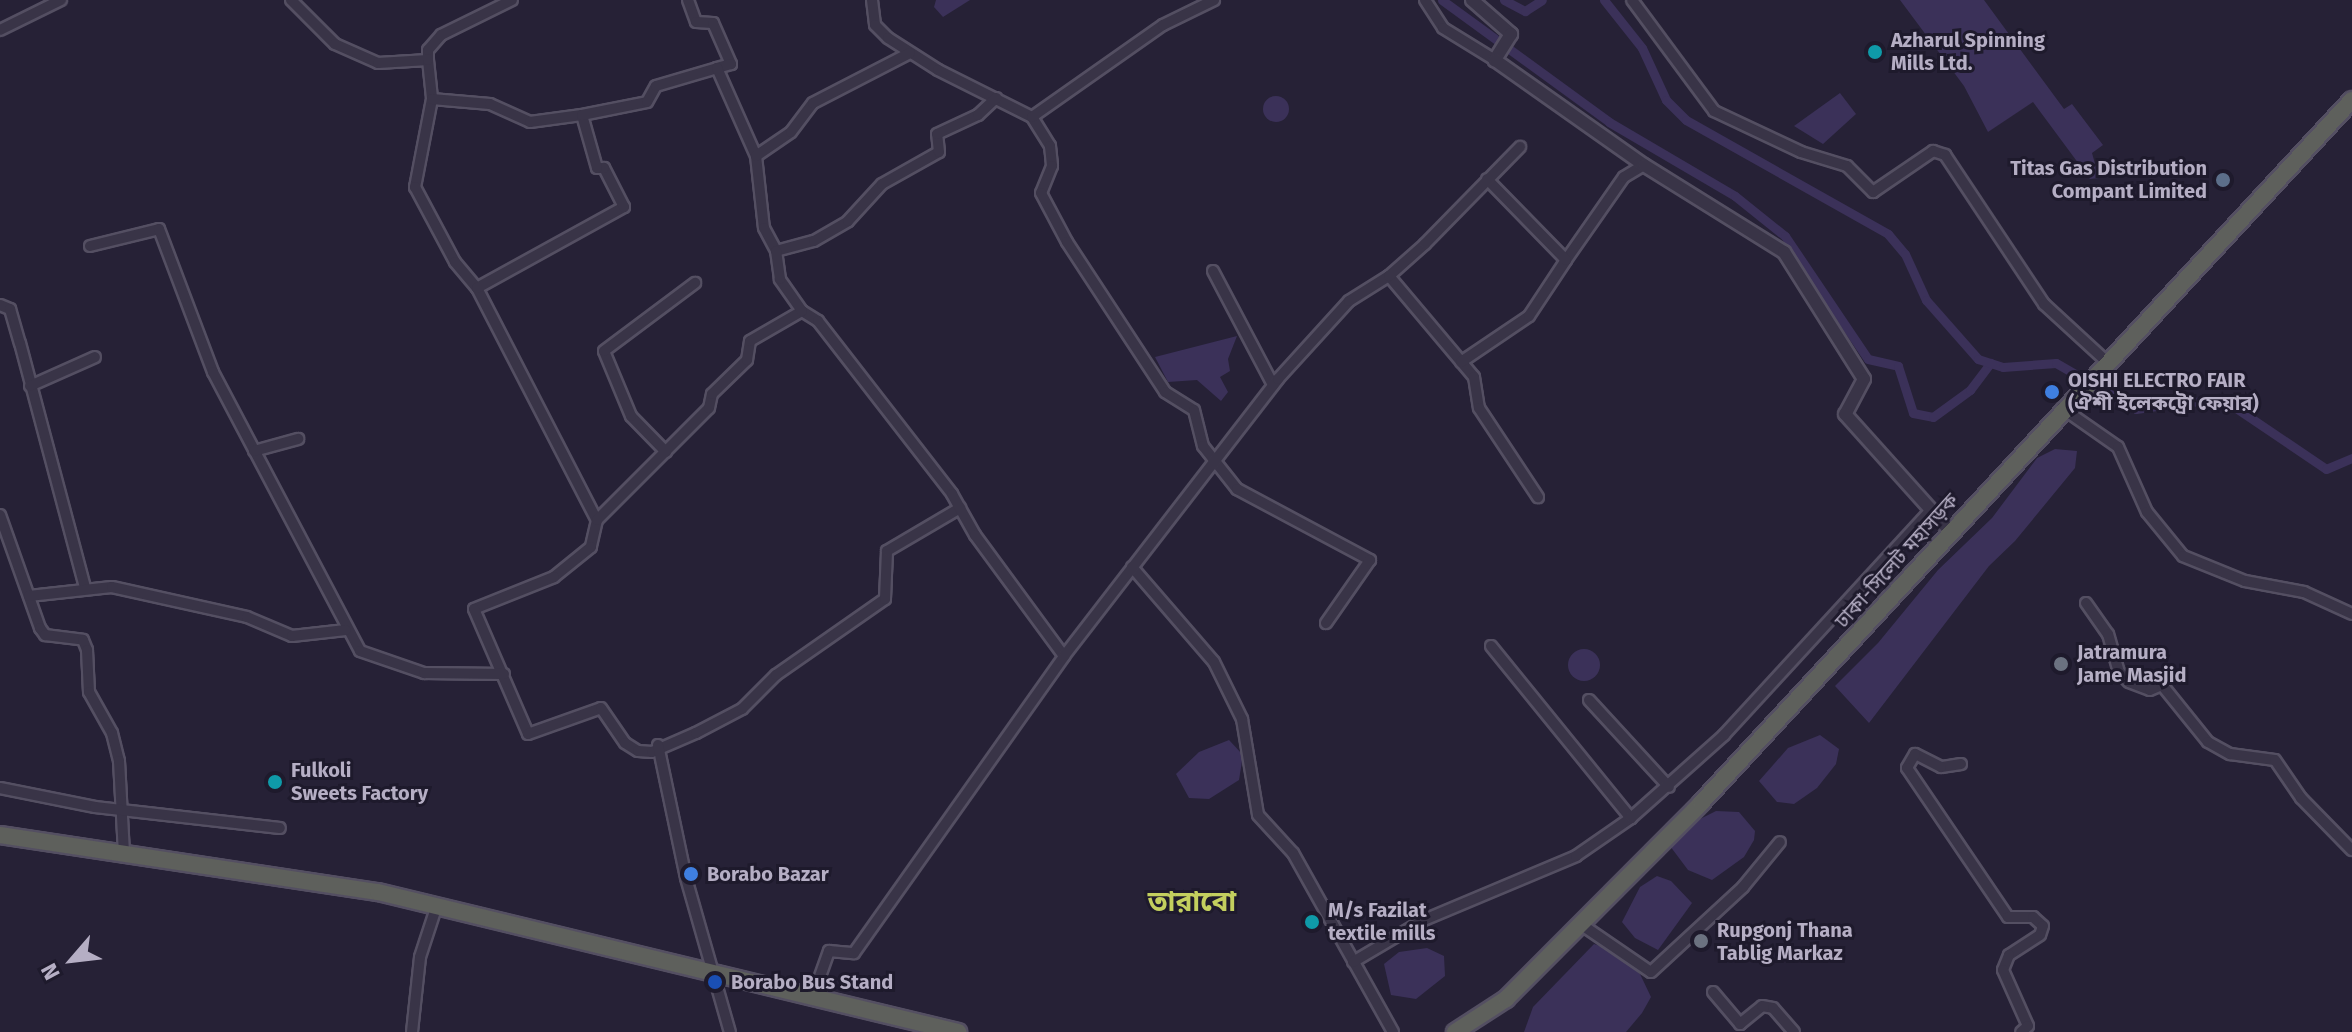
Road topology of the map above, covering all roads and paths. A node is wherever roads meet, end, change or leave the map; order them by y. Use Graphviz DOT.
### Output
graph roads {
  1 [pos="61,0"];
  2 [pos="291,0"];
  3 [pos="512,0"];
  4 [pos="688,0"];
  5 [pos="872,0"];
  6 [pos="1213,0"];
  7 [pos="1425,0"];
  8 [pos="1472,0"];
  9 [pos="1632,0"];
  10 [pos="0,30"];
  11 [pos="910,53"];
  12 [pos="428,60"];
  13 [pos="1495,60"];
  14 [pos="717,68"];
  15 [pos="996,98"];
  16 [pos="432,99"];
  17 [pos="2352,100"];
  18 [pos="582,115"];
  19 [pos="1032,117"];
  20 [pos="1520,147"];
  21 [pos="756,156"];
  22 [pos="1644,165"];
  23 [pos="1487,179"];
  24 [pos="90,246"];
  25 [pos="776,251"];
  26 [pos="1566,260"];
  27 [pos="1213,271"];
  28 [pos="1389,276"];
  29 [pos="695,283"];
  30 [pos="477,288"];
  31 [pos="0,305"];
  32 [pos="802,311"];
  33 [pos="95,357"];
  34 [pos="1461,362"];
  35 [pos="2104,364"];
  36 [pos="1273,385"];
  37 [pos="30,386"];
  38 [pos="2062,408"];
  39 [pos="298,439"];
  40 [pos="254,451"];
  41 [pos="666,452"];
  42 [pos="1216,463"];
  43 [pos="1538,497"];
  44 [pos="960,508"];
  45 [pos="1931,510"];
  46 [pos="0,515"];
  47 [pos="597,520"];
  48 [pos="1951,532"];
  49 [pos="1132,567"];
  50 [pos="85,587"];
  51 [pos="29,596"];
  52 [pos="2086,603"];
  53 [pos="2352,614"];
  54 [pos="1326,623"];
  55 [pos="346,630"];
  56 [pos="1491,646"];
  57 [pos="1064,656"];
  58 [pos="504,674"];
  59 [pos="1589,700"];
  60 [pos="658,745"];
  61 [pos="1961,764"];
  62 [pos="1669,787"];
  63 [pos="0,788"];
  64 [pos="122,810"];
  65 [pos="1631,818"];
  66 [pos="280,828"];
  67 [pos="0,835"];
  68 [pos="1780,842"];
  69 [pos="2352,850"];
  70 [pos="124,852"];
  71 [pos="437,905"];
  72 [pos="1582,925"];
  73 [pos="1353,962"];
  74 [pos="713,972"];
  75 [pos="1713,992"];
  76 [pos="813,996"];
  77 [pos="2027,1030"];
  78 [pos="412,1032"];
  79 [pos="730,1032"];
  80 [pos="958,1032"];
  81 [pos="1393,1032"];
  82 [pos="1455,1032"];
  83 [pos="1794,1032"];
  1 -- 10 [label="street"];
  2 -- 12 [label="street"];
  3 -- 12 [label="street"];
  4 -- 14 [label="street"];
  5 -- 11 [label="street"];
  6 -- 19 [label="street"];
  7 -- 13 [label="street"];
  8 -- 13 [label="street"];
  9 -- 35 [label="street"];
  11 -- 15 [label="street"];
  11 -- 21 [label="street"];
  12 -- 16 [label="street"];
  13 -- 22 [label="street"];
  14 -- 18 [label="street"];
  14 -- 21 [label="street"];
  15 -- 19 [label="street"];
  15 -- 25 [label="street"];
  16 -- 18 [label="street"];
  16 -- 30 [label="street"];
  17 -- 35 [label="highway, ঢাকা-সিলেট মহাসড়ক"];
  18 -- 30 [label="street"];
  19 -- 42 [label="street"];
  20 -- 23 [label="street"];
  21 -- 25 [label="street"];
  22 -- 26 [label="street"];
  22 -- 45 [label="street"];
  23 -- 26 [label="street"];
  23 -- 28 [label="street"];
  24 -- 40 [label="street"];
  25 -- 32 [label="street"];
  26 -- 34 [label="street"];
  27 -- 36 [label="street"];
  28 -- 34 [label="street"];
  28 -- 36 [label="street"];
  29 -- 41 [label="street"];
  30 -- 47 [label="street"];
  31 -- 37 [label="street"];
  32 -- 41 [label="street"];
  32 -- 44 [label="street"];
  33 -- 37 [label="street"];
  34 -- 43 [label="street"];
  35 -- 38 [label="highway, ঢাকা-সিলেট মহাসড়ক"];
  36 -- 42 [label="street"];
  37 -- 50 [label="street"];
  38 -- 48 [label="highway, ঢাকা-সিলেট মহাসড়ক"];
  38 -- 53 [label="street"];
  39 -- 40 [label="street"];
  40 -- 55 [label="street"];
  41 -- 47 [label="street"];
  42 -- 49 [label="street"];
  42 -- 54 [label="street"];
  44 -- 57 [label="street"];
  44 -- 60 [label="street"];
  45 -- 48 [label="street"];
  45 -- 62 [label="street"];
  46 -- 51 [label="street"];
  47 -- 58 [label="street"];
  48 -- 72 [label="highway, ঢাকা-সিলেট মহাসড়ক"];
  49 -- 57 [label="street"];
  49 -- 73 [label="street"];
  50 -- 51 [label="street"];
  50 -- 55 [label="street"];
  51 -- 64 [label="street"];
  52 -- 69 [label="street"];
  55 -- 58 [label="street"];
  56 -- 65 [label="street"];
  57 -- 76 [label="street"];
  58 -- 60 [label="street"];
  59 -- 62 [label="street"];
  60 -- 74 [label="street"];
  61 -- 77 [label="street"];
  62 -- 65 [label="street"];
  63 -- 64 [label="street"];
  64 -- 66 [label="street"];
  64 -- 70 [label="street"];
  65 -- 73 [label="street"];
  67 -- 70 [label="highway"];
  68 -- 72 [label="street"];
  70 -- 71 [label="highway"];
  71 -- 74 [label="highway"];
  71 -- 78 [label="street"];
  72 -- 82 [label="highway, ঢাকা-সিলেট মহাসড়ক"];
  73 -- 81 [label="street"];
  74 -- 76 [label="highway"];
  74 -- 79 [label="street"];
  75 -- 83 [label="street"];
  76 -- 80 [label="highway"];
}
